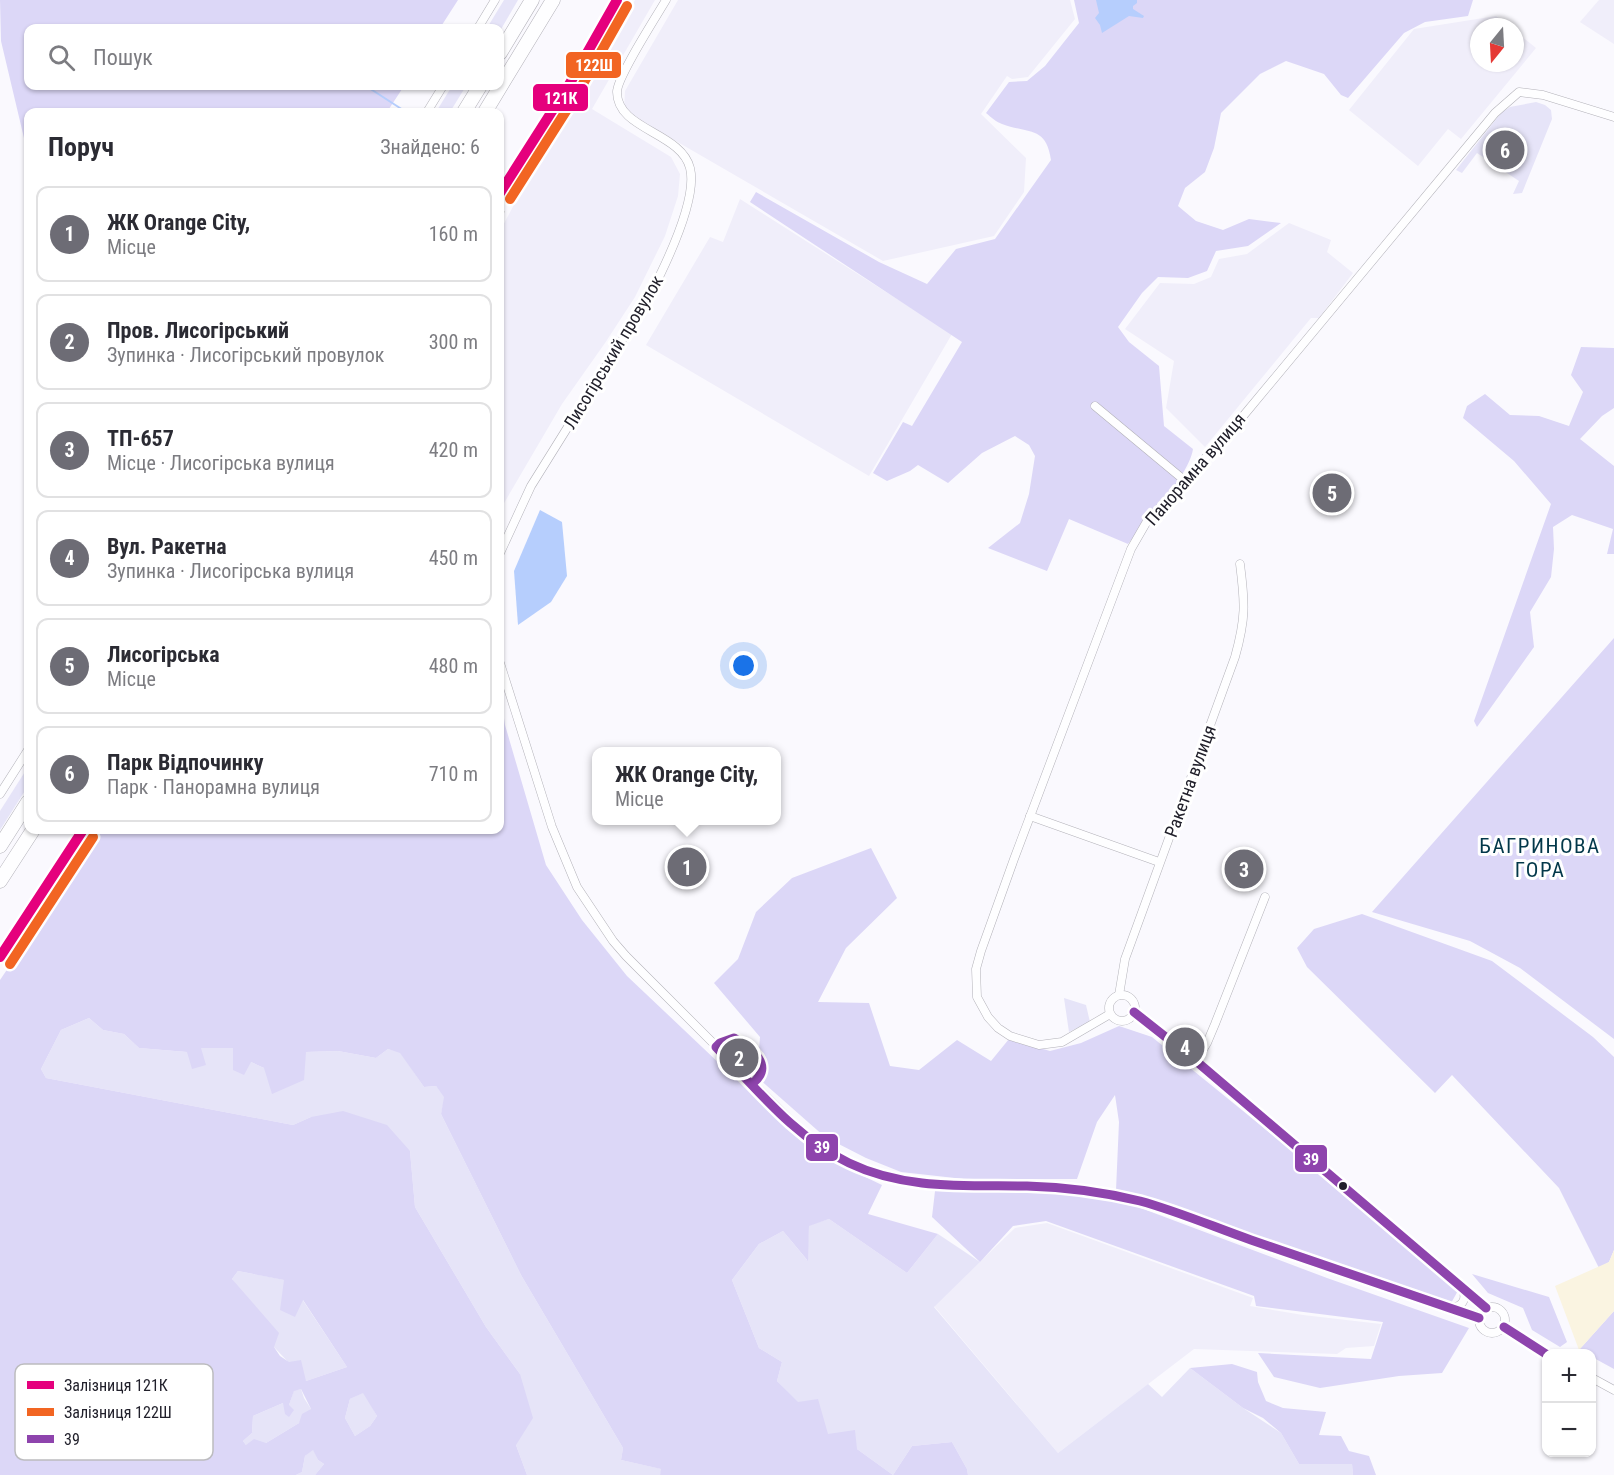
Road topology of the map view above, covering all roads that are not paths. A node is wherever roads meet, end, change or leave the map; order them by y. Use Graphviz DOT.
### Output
graph roads {
  1 [pos="495,0"];
  2 [pos="532,0"];
  3 [pos="554,0"];
  4 [pos="666,0"];
  5 [pos="480,24"];
  6 [pos="504,46"];
  7 [pos="504,81"];
  8 [pos="441,90"];
  9 [pos="478,90"];
  10 [pos="499,90"];
  11 [pos="429,108"];
  12 [pos="466,108"];
  13 [pos="487,108"];
  14 [pos="1614,117"];
  15 [pos="1095,406"];
  16 [pos="1184,480"];
  17 [pos="504,544"];
  18 [pos="1240,564"];
  19 [pos="504,675"];
  20 [pos="24,756"];
  21 [pos="0,794"];
  22 [pos="24,808"];
  23 [pos="1030,816"];
  24 [pos="30,834"];
  25 [pos="0,846"];
  26 [pos="1159,862"];
  27 [pos="0,881"];
  28 [pos="1265,897"];
  29 [pos="1119,995"];
  30 [pos="1134,1012"];
  31 [pos="1110,1014"];
  32 [pos="1196,1060"];
  33 [pos="1463,1290"];
  34 [pos="1486,1308"];
  35 [pos="1450,1309"];
  36 [pos="1479,1318"];
  37 [pos="1504,1327"];
  38 [pos="1542,1351"];
  39 [pos="1596,1380"];
  40 [pos="1614,1390"];
  1 -- 5 [label="street"];
  2 -- 6 [label="highway"];
  3 -- 7 [label="highway"];
  4 -- 17 [label="street, Лисогірський провулок"];
  8 -- 11 [label="street"];
  9 -- 12 [label="highway"];
  10 -- 13 [label="highway"];
  14 -- 16 [label="street, Панорамна вулиця"];
  15 -- 16 [label="street"];
  16 -- 23 [label="street, Панорамна вулиця"];
  18 -- 26 [label="street, Ракетна вулиця"];
  19 -- 35 [label="street"];
  20 -- 21 [label="street"];
  22 -- 25 [label="highway"];
  23 -- 26 [label="street"];
  23 -- 31 [label="street, Панорамна вулиця"];
  24 -- 27 [label="highway"];
  26 -- 29 [label="street, Ракетна вулиця"];
  28 -- 32 [label="street"];
  29 -- 30 [label="street"];
  29 -- 31 [label="street"];
  30 -- 31 [label="street"];
  30 -- 32 [label="street"];
  32 -- 33 [label="street"];
  33 -- 34 [label="street"];
  33 -- 35 [label="street"];
  34 -- 36 [label="street"];
  34 -- 37 [label="street"];
  35 -- 36 [label="street"];
  36 -- 37 [label="street"];
  37 -- 38 [label="street"];
  39 -- 40 [label="street"];
}
